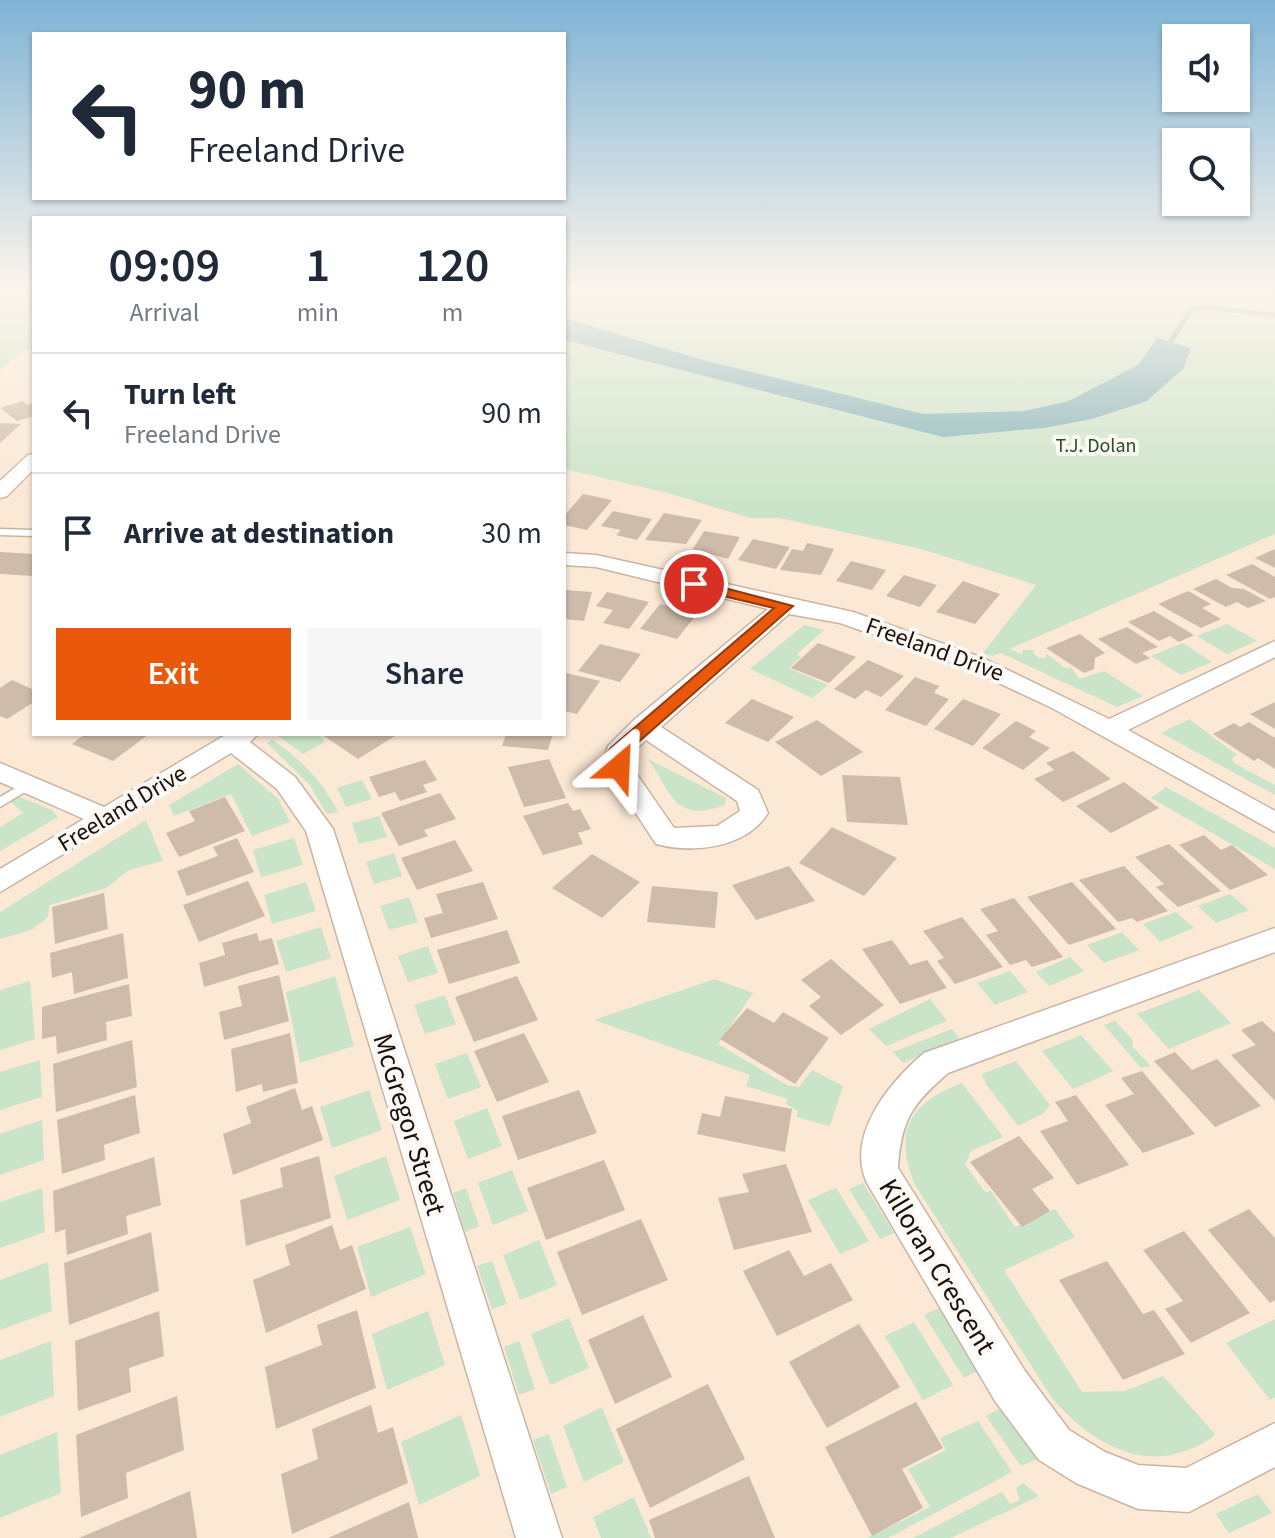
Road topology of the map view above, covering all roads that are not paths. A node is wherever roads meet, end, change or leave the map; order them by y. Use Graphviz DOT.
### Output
graph roads {
  1 [pos="32,461"];
  2 [pos="0,492"];
  3 [pos="0,532"];
  4 [pos="32,533"];
  5 [pos="566,559"];
  6 [pos="785,606"];
  7 [pos="1275,648"];
  8 [pos="643,726"];
  9 [pos="1109,729"];
  10 [pos="239,738"];
  11 [pos="0,772"];
  12 [pos="29,784"];
  13 [pos="0,803"];
  14 [pos="104,817"];
  15 [pos="1275,823"];
  16 [pos="0,882"];
  17 [pos="1275,940"];
  18 [pos="1275,1444"];
  19 [pos="539,1538"];
  1 -- 2 [label="street"];
  3 -- 4 [label="lane"];
  5 -- 6 [label="street, Freeland Drive"];
  6 -- 8 [label="street"];
  6 -- 9 [label="street, Freeland Drive"];
  7 -- 9 [label="street"];
  8 -- 8 [label="street"];
  9 -- 15 [label="street, Freeland Drive"];
  10 -- 14 [label="street, Freeland Drive"];
  10 -- 19 [label="street, McGregor Street"];
  11 -- 12 [label="street"];
  12 -- 13 [label="lane"];
  12 -- 14 [label="street"];
  14 -- 16 [label="street, Freeland Drive"];
  17 -- 18 [label="street, Killoran Crescent"];
}
